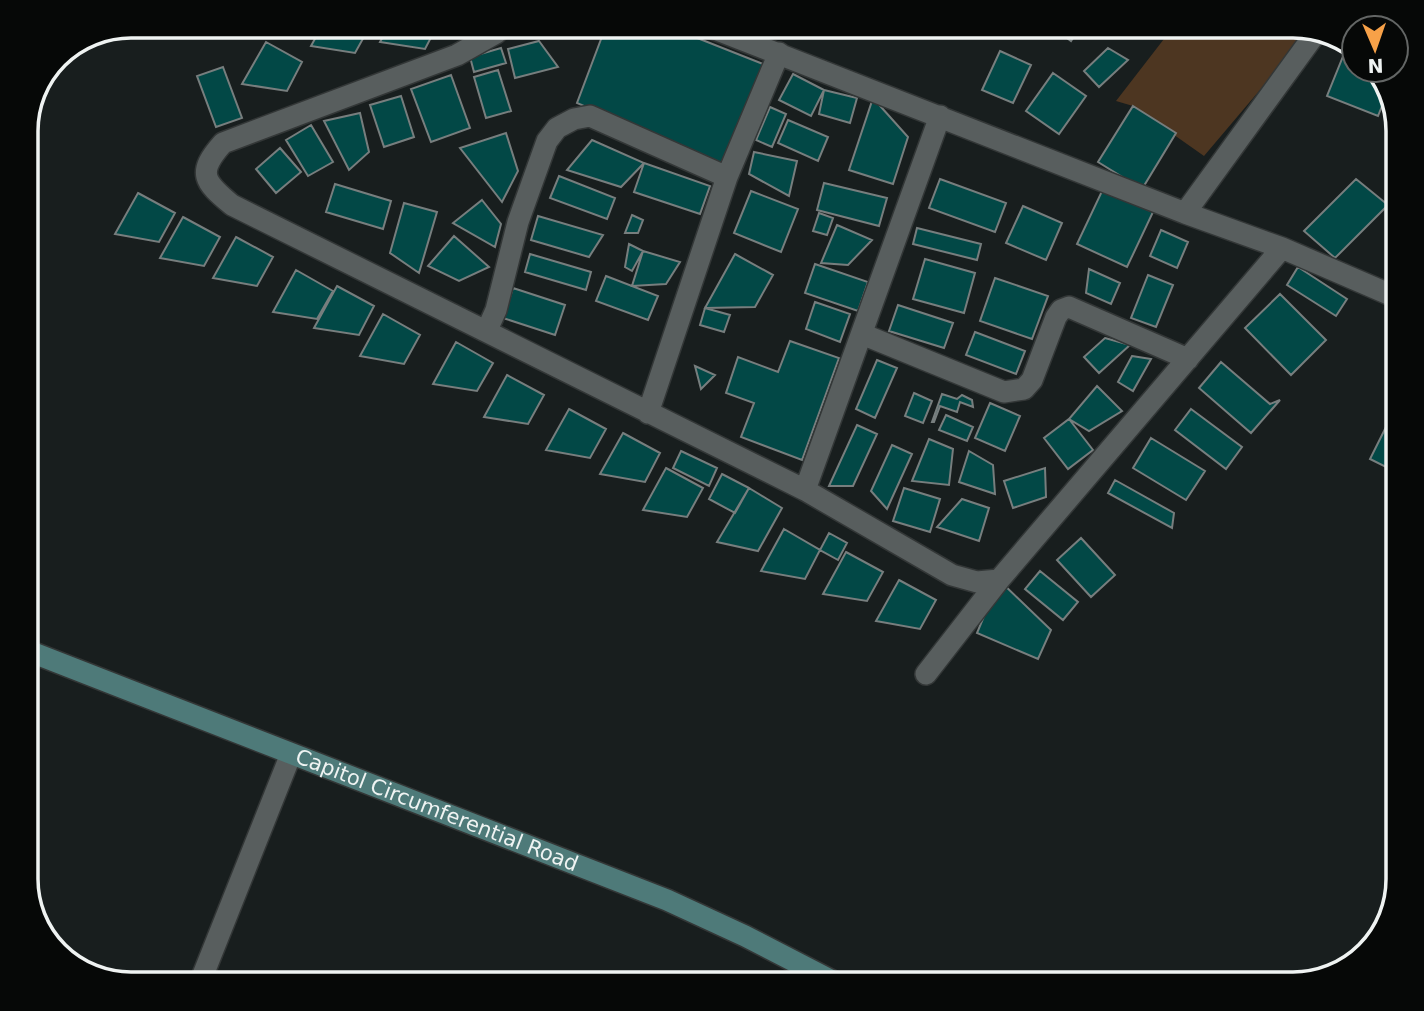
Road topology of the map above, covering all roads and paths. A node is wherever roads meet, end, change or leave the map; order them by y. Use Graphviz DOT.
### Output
graph roads {
  1 [pos="487,38"];
  2 [pos="739,38"];
  3 [pos="1311,40"];
  4 [pos="779,53"];
  5 [pos="940,116"];
  6 [pos="727,177"];
  7 [pos="1185,214"];
  8 [pos="1282,248"];
  9 [pos="1386,293"];
  10 [pos="487,330"];
  11 [pos="862,334"];
  12 [pos="1188,359"];
  13 [pos="648,413"];
  14 [pos="805,490"];
  15 [pos="999,580"];
  16 [pos="39,655"];
  17 [pos="926,674"];
  18 [pos="291,754"];
  19 [pos="204,972"];
  20 [pos="815,972"];
  1 -- 10 [label="street"];
  2 -- 4 [label="street"];
  3 -- 7 [label="street"];
  4 -- 5 [label="street"];
  4 -- 6 [label="street"];
  5 -- 7 [label="street"];
  5 -- 11 [label="street"];
  6 -- 10 [label="street"];
  6 -- 13 [label="street"];
  7 -- 8 [label="street"];
  8 -- 9 [label="street"];
  8 -- 12 [label="street"];
  10 -- 13 [label="street"];
  11 -- 12 [label="street"];
  11 -- 14 [label="street"];
  12 -- 15 [label="street"];
  13 -- 14 [label="street"];
  14 -- 15 [label="street"];
  15 -- 17 [label="street"];
  16 -- 18 [label="main road, Capitol Circumferential Road"];
  18 -- 19 [label="street"];
  18 -- 20 [label="main road, Capitol Circumferential Road"];
}
